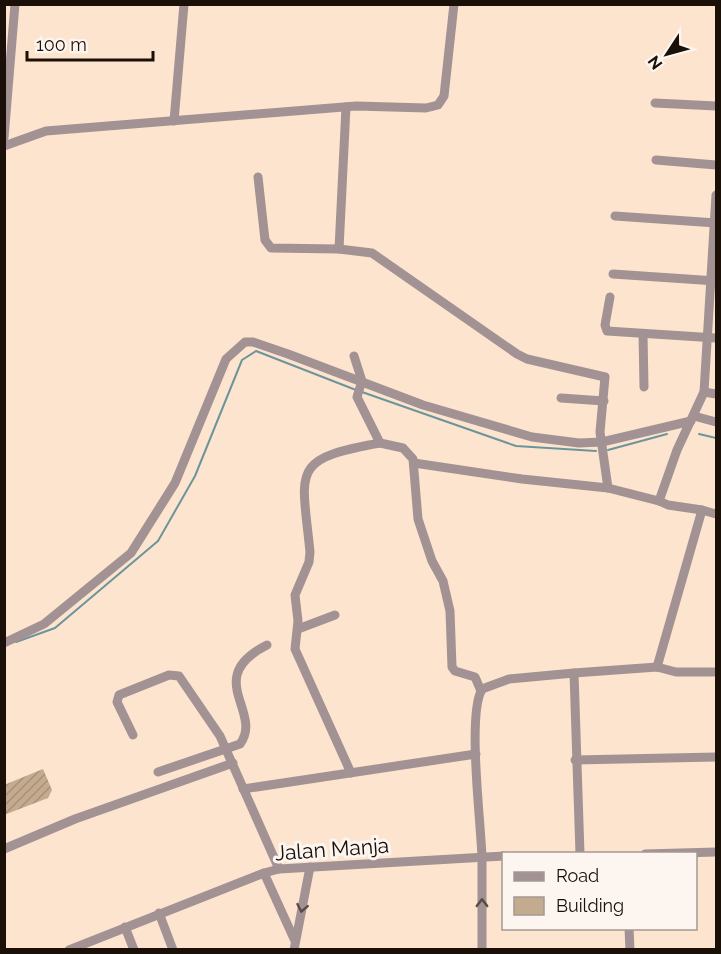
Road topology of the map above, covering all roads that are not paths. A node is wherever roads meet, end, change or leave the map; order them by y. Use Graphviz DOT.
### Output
graph roads {
  1 [pos="15,4"];
  2 [pos="184,4"];
  3 [pos="454,4"];
  4 [pos="656,103"];
  5 [pos="717,106"];
  6 [pos="346,107"];
  7 [pos="174,121"];
  8 [pos="4,138"];
  9 [pos="4,146"];
  10 [pos="656,160"];
  11 [pos="717,165"];
  12 [pos="258,177"];
  13 [pos="717,195"];
  14 [pos="615,216"];
  15 [pos="715,223"];
  16 [pos="339,249"];
  17 [pos="614,274"];
  18 [pos="713,280"];
  19 [pos="610,297"];
  20 [pos="643,333"];
  21 [pos="711,338"];
  22 [pos="354,356"];
  23 [pos="360,386"];
  24 [pos="644,387"];
  25 [pos="704,392"];
  26 [pos="717,394"];
  27 [pos="561,398"];
  28 [pos="604,401"];
  29 [pos="693,418"];
  30 [pos="717,422"];
  31 [pos="602,442"];
  32 [pos="380,443"];
  33 [pos="414,463"];
  34 [pos="608,488"];
  35 [pos="659,501"];
  36 [pos="702,510"];
  37 [pos="717,514"];
  38 [pos="335,615"];
  39 [pos="298,629"];
  40 [pos="4,643"];
  41 [pos="267,645"];
  42 [pos="657,667"];
  43 [pos="717,672"];
  44 [pos="574,673"];
  45 [pos="481,691"];
  46 [pos="133,735"];
  47 [pos="226,749"];
  48 [pos="476,754"];
  49 [pos="717,757"];
  50 [pos="575,760"];
  51 [pos="233,763"];
  52 [pos="158,772"];
  53 [pos="351,772"];
  54 [pos="243,789"];
  55 [pos="4,849"];
  56 [pos="580,852"];
  57 [pos="717,852"];
  58 [pos="697,853"];
  59 [pos="502,856"];
  60 [pos="482,857"];
  61 [pos="310,867"];
  62 [pos="279,869"];
  63 [pos="264,873"];
  64 [pos="159,913"];
  65 [pos="124,927"];
  66 [pos="629,930"];
  67 [pos="294,945"];
  68 [pos="69,950"];
  69 [pos="134,950"];
  70 [pos="173,950"];
  71 [pos="482,950"];
  72 [pos="630,950"];
  1 -- 8 [label="street"];
  2 -- 7 [label="street"];
  3 -- 6 [label="street"];
  4 -- 5 [label="street"];
  6 -- 7 [label="street"];
  6 -- 16 [label="street"];
  7 -- 9 [label="street"];
  10 -- 11 [label="street"];
  12 -- 16 [label="street"];
  13 -- 15 [label="street"];
  14 -- 15 [label="street"];
  15 -- 18 [label="street"];
  16 -- 28 [label="street"];
  17 -- 18 [label="street"];
  18 -- 21 [label="street"];
  19 -- 20 [label="street"];
  20 -- 21 [label="street"];
  20 -- 24 [label="street"];
  21 -- 25 [label="street"];
  22 -- 23 [label="street"];
  23 -- 31 [label="street"];
  23 -- 32 [label="street"];
  23 -- 40 [label="street"];
  25 -- 26 [label="street"];
  25 -- 29 [label="street"];
  27 -- 28 [label="street"];
  28 -- 31 [label="street"];
  29 -- 30 [label="street"];
  29 -- 31 [label="street"];
  29 -- 35 [label="street"];
  31 -- 34 [label="street"];
  32 -- 33 [label="street"];
  32 -- 39 [label="street"];
  33 -- 34 [label="street"];
  33 -- 45 [label="street"];
  34 -- 35 [label="street"];
  35 -- 36 [label="street"];
  36 -- 37 [label="street"];
  36 -- 42 [label="street"];
  38 -- 39 [label="street"];
  39 -- 53 [label="street"];
  41 -- 47 [label="street"];
  42 -- 43 [label="street"];
  42 -- 44 [label="street"];
  44 -- 45 [label="street"];
  44 -- 50 [label="street"];
  45 -- 48 [label="street"];
  46 -- 47 [label="street"];
  47 -- 51 [label="street"];
  47 -- 52 [label="street"];
  48 -- 53 [label="street"];
  48 -- 60 [label="street"];
  49 -- 50 [label="street"];
  50 -- 56 [label="street"];
  51 -- 54 [label="street"];
  51 -- 55 [label="street"];
  53 -- 54 [label="street"];
  54 -- 62 [label="street"];
  57 -- 58 [label="street"];
  59 -- 60 [label="street, Jalan Manja"];
  60 -- 61 [label="street, Jalan Manja"];
  71 -- 60 [label="street, one-way"];
  61 -- 62 [label="street, Jalan Manja"];
  61 -- 67 [label="street, one-way"];
  62 -- 63 [label="street, Jalan Manja"];
  63 -- 64 [label="street, Jalan Manja"];
  63 -- 67 [label="street"];
  64 -- 65 [label="street, Jalan Manja"];
  64 -- 70 [label="street"];
  65 -- 68 [label="street, Jalan Manja"];
  65 -- 69 [label="street"];
  66 -- 72 [label="street"];
}
